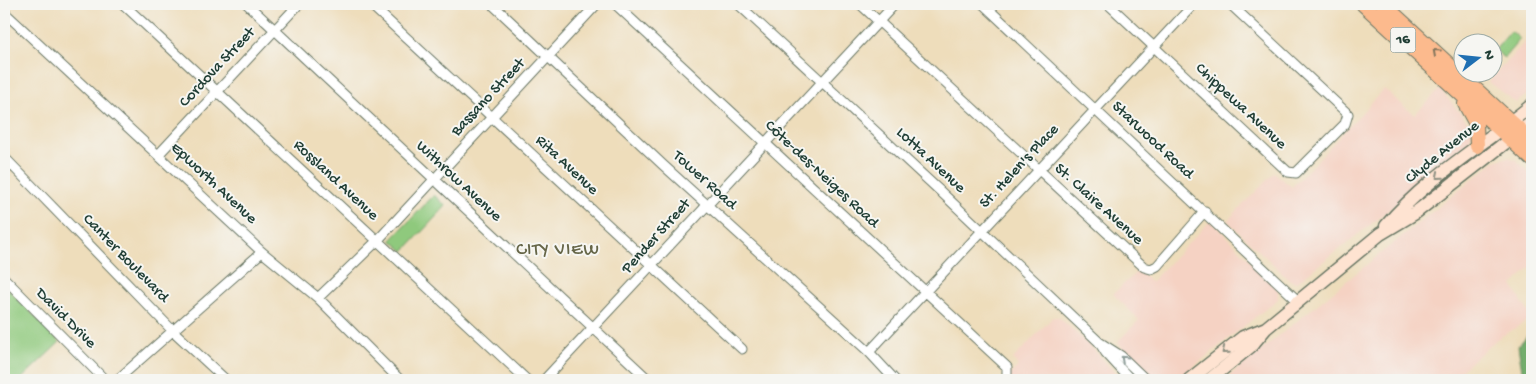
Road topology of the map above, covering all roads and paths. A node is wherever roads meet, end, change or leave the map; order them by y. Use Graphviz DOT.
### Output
graph roads {
  1 [pos="123,4"];
  2 [pos="247,4"];
  3 [pos="298,4"];
  4 [pos="370,4"];
  5 [pos="492,4"];
  6 [pos="597,4"];
  7 [pos="615,4"];
  8 [pos="738,4"];
  9 [pos="860,4"];
  10 [pos="895,4"];
  11 [pos="983,4"];
  12 [pos="1108,4"];
  13 [pos="1194,4"];
  14 [pos="1230,4"];
  15 [pos="1362,4"];
  16 [pos="1383,4"];
  17 [pos="4,12"];
  18 [pos="879,21"];
  19 [pos="275,30"];
  20 [pos="1154,47"];
  21 [pos="548,56"];
  22 [pos="822,82"];
  23 [pos="217,90"];
  24 [pos="1456,90"];
  25 [pos="1532,104"];
  26 [pos="1095,108"];
  27 [pos="491,118"];
  28 [pos="1532,122"];
  29 [pos="1511,130"];
  30 [pos="1532,141"];
  31 [pos="766,144"];
  32 [pos="1477,146"];
  33 [pos="159,154"];
  34 [pos="4,157"];
  35 [pos="1532,159"];
  36 [pos="1037,170"];
  37 [pos="433,180"];
  38 [pos="707,204"];
  39 [pos="1205,212"];
  40 [pos="982,231"];
  41 [pos="1380,234"];
  42 [pos="377,241"];
  43 [pos="262,252"];
  44 [pos="652,266"];
  45 [pos="4,278"];
  46 [pos="925,291"];
  47 [pos="318,298"];
  48 [pos="1298,301"];
  49 [pos="593,327"];
  50 [pos="1266,328"];
  51 [pos="172,330"];
  52 [pos="1099,342"];
  53 [pos="742,349"];
  54 [pos="869,352"];
  55 [pos="893,379"];
  56 [pos="105,380"];
  57 [pos="117,380"];
  58 [pos="226,380"];
  59 [pos="400,380"];
  60 [pos="528,380"];
  61 [pos="544,380"];
  62 [pos="649,380"];
  63 [pos="1003,380"];
  64 [pos="1131,380"];
  65 [pos="1146,380"];
  66 [pos="1188,380"];
  67 [pos="1209,380"];
  1 -- 23 [label="street, Rossland Avenue"];
  2 -- 19 [label="street, Withrow Avenue"];
  3 -- 19 [label="street, Cordova Street"];
  4 -- 27 [label="street, Rita Avenue"];
  5 -- 21 [label="street, Tower Road"];
  6 -- 21 [label="street, Bassano Street"];
  7 -- 31 [label="street, Côte-des-Neiges Road"];
  8 -- 22 [label="street, Lotta Avenue"];
  9 -- 18 [label="street, St. Claire Avenue"];
  10 -- 18 [label="street, Pender Street"];
  11 -- 26 [label="street, Starwood Road"];
  12 -- 20 [label="street, Chippewa Avenue"];
  13 -- 20 [label="street, St. Helen's Place"];
  14 -- 20 [label="street, Chippewa Avenue"];
  15 -- 24 [label="main road, 16"];
  29 -- 16 [label="main road, 16, one-way"];
  17 -- 33 [label="street, Epworth Avenue"];
  18 -- 22 [label="street, Pender Street"];
  18 -- 36 [label="street, St. Claire Avenue"];
  19 -- 23 [label="street, Cordova Street"];
  19 -- 37 [label="street, Withrow Avenue"];
  20 -- 26 [label="street, St. Helen's Place"];
  21 -- 27 [label="street, Bassano Street"];
  21 -- 38 [label="street, Tower Road"];
  22 -- 31 [label="street, Pender Street"];
  22 -- 40 [label="street, Lotta Avenue"];
  23 -- 33 [label="street, Cordova Street"];
  23 -- 42 [label="street, Rossland Avenue"];
  24 -- 29 [label="main road, 16"];
  24 -- 32 [label="main road"];
  25 -- 29 [label="main road, Clyde Avenue"];
  26 -- 36 [label="street, St. Helen's Place"];
  26 -- 39 [label="street, Starwood Road"];
  27 -- 37 [label="street, Bassano Street"];
  27 -- 44 [label="street, Rita Avenue"];
  28 -- 29 [label="main road, Clyde Avenue"];
  29 -- 30 [label="main road, 16"];
  29 -- 32 [label="main road, Clyde Avenue"];
  29 -- 35 [label="main road, 16"];
  29 -- 41 [label="main road, Clyde Avenue"];
  31 -- 38 [label="street, Pender Street"];
  31 -- 46 [label="street, Côte-des-Neiges Road"];
  32 -- 41 [label="main road, Clyde Avenue, one-way"];
  33 -- 43 [label="street, Epworth Avenue"];
  34 -- 51 [label="street, Canter Boulevard"];
  36 -- 39 [label="street, St. Claire Avenue"];
  36 -- 40 [label="street, St. Helen's Place"];
  37 -- 42 [label="street, Bassano Street"];
  37 -- 49 [label="street, Withrow Avenue"];
  38 -- 44 [label="street, Pender Street"];
  38 -- 54 [label="street, Tower Road"];
  39 -- 48 [label="street, Starwood Road"];
  40 -- 46 [label="street, St. Helen's Place"];
  40 -- 52 [label="street, Lotta Avenue"];
  41 -- 48 [label="main road, Clyde Avenue"];
  42 -- 47 [label="street, Bassano Street"];
  42 -- 60 [label="street, Rossland Avenue"];
  43 -- 47 [label="street, Epworth Avenue"];
  43 -- 51 [label="street"];
  44 -- 49 [label="street, Pender Street"];
  44 -- 53 [label="street, Rita Avenue"];
  45 -- 56 [label="street, David Drive"];
  46 -- 54 [label="street, St. Helen's Place"];
  46 -- 63 [label="street, Côte-des-Neiges Road"];
  47 -- 59 [label="street, Epworth Avenue"];
  48 -- 50 [label="main road, Clyde Avenue"];
  49 -- 61 [label="street, Pender Street"];
  49 -- 62 [label="street, Withrow Avenue"];
  50 -- 66 [label="main road, Clyde Avenue, one-way"];
  50 -- 67 [label="main road, Clyde Avenue"];
  51 -- 57 [label="street"];
  51 -- 58 [label="street, Canter Boulevard"];
  52 -- 64 [label="street, Lotta Avenue"];
  65 -- 52 [label="street, Lotta Avenue, one-way"];
  54 -- 55 [label="street, Tower Road"];
}
